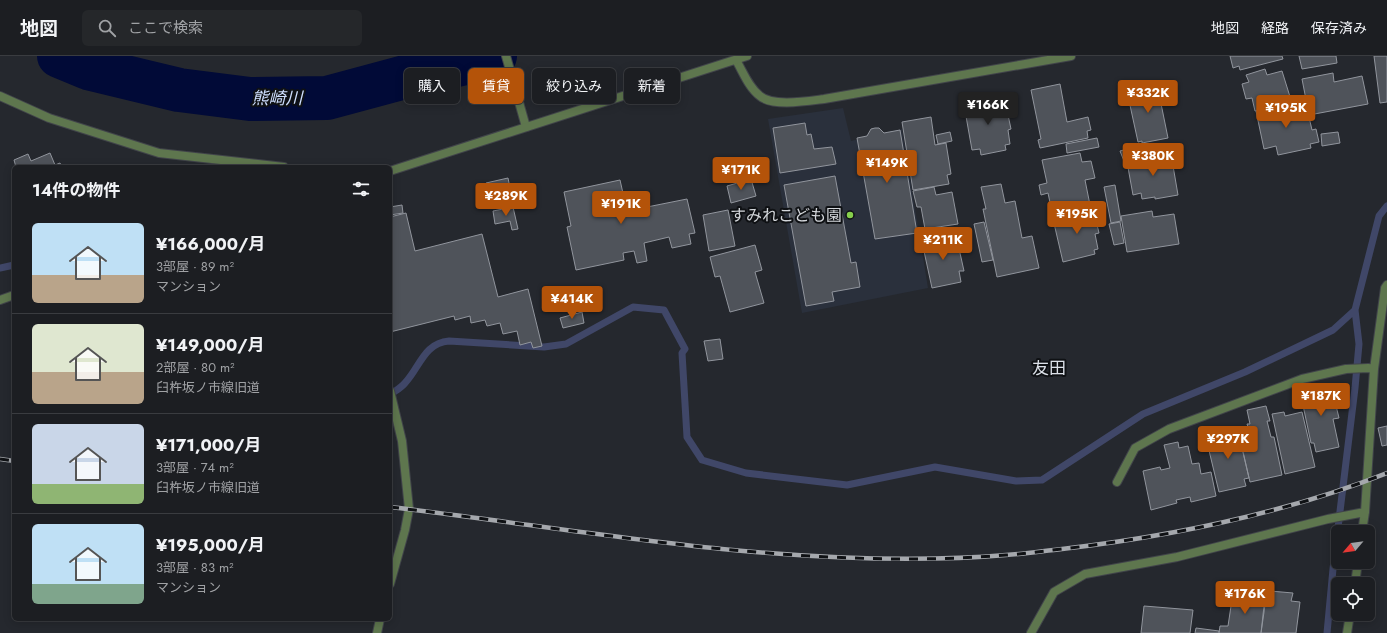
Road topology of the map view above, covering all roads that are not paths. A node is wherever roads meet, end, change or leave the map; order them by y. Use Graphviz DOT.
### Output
graph roads {
  1 [pos="506,56"];
  2 [pos="747,56"];
  3 [pos="1072,56"];
  4 [pos="736,60"];
  5 [pos="0,96"];
  6 [pos="526,127"];
  7 [pos="266,165"];
  8 [pos="392,171"];
  9 [pos="1387,285"];
  10 [pos="12,296"];
  11 [pos="0,300"];
  12 [pos="1371,368"];
  13 [pos="392,400"];
  14 [pos="1118,482"];
  15 [pos="1365,512"];
  16 [pos="1363,525"];
  17 [pos="392,577"];
  18 [pos="380,621"];
  19 [pos="1349,621"];
  20 [pos="377,633"];
  21 [pos="1031,633"];
  22 [pos="1347,633"];
  1 -- 6 [label="street"];
  2 -- 4 [label="street"];
  3 -- 4 [label="street"];
  4 -- 6 [label="street"];
  5 -- 7 [label="street"];
  6 -- 8 [label="street"];
  9 -- 12 [label="street"];
  10 -- 11 [label="street"];
  12 -- 14 [label="street"];
  12 -- 15 [label="street"];
  13 -- 17 [label="street"];
  15 -- 16 [label="street"];
  15 -- 21 [label="street"];
  18 -- 20 [label="street"];
  19 -- 22 [label="street"];
}
